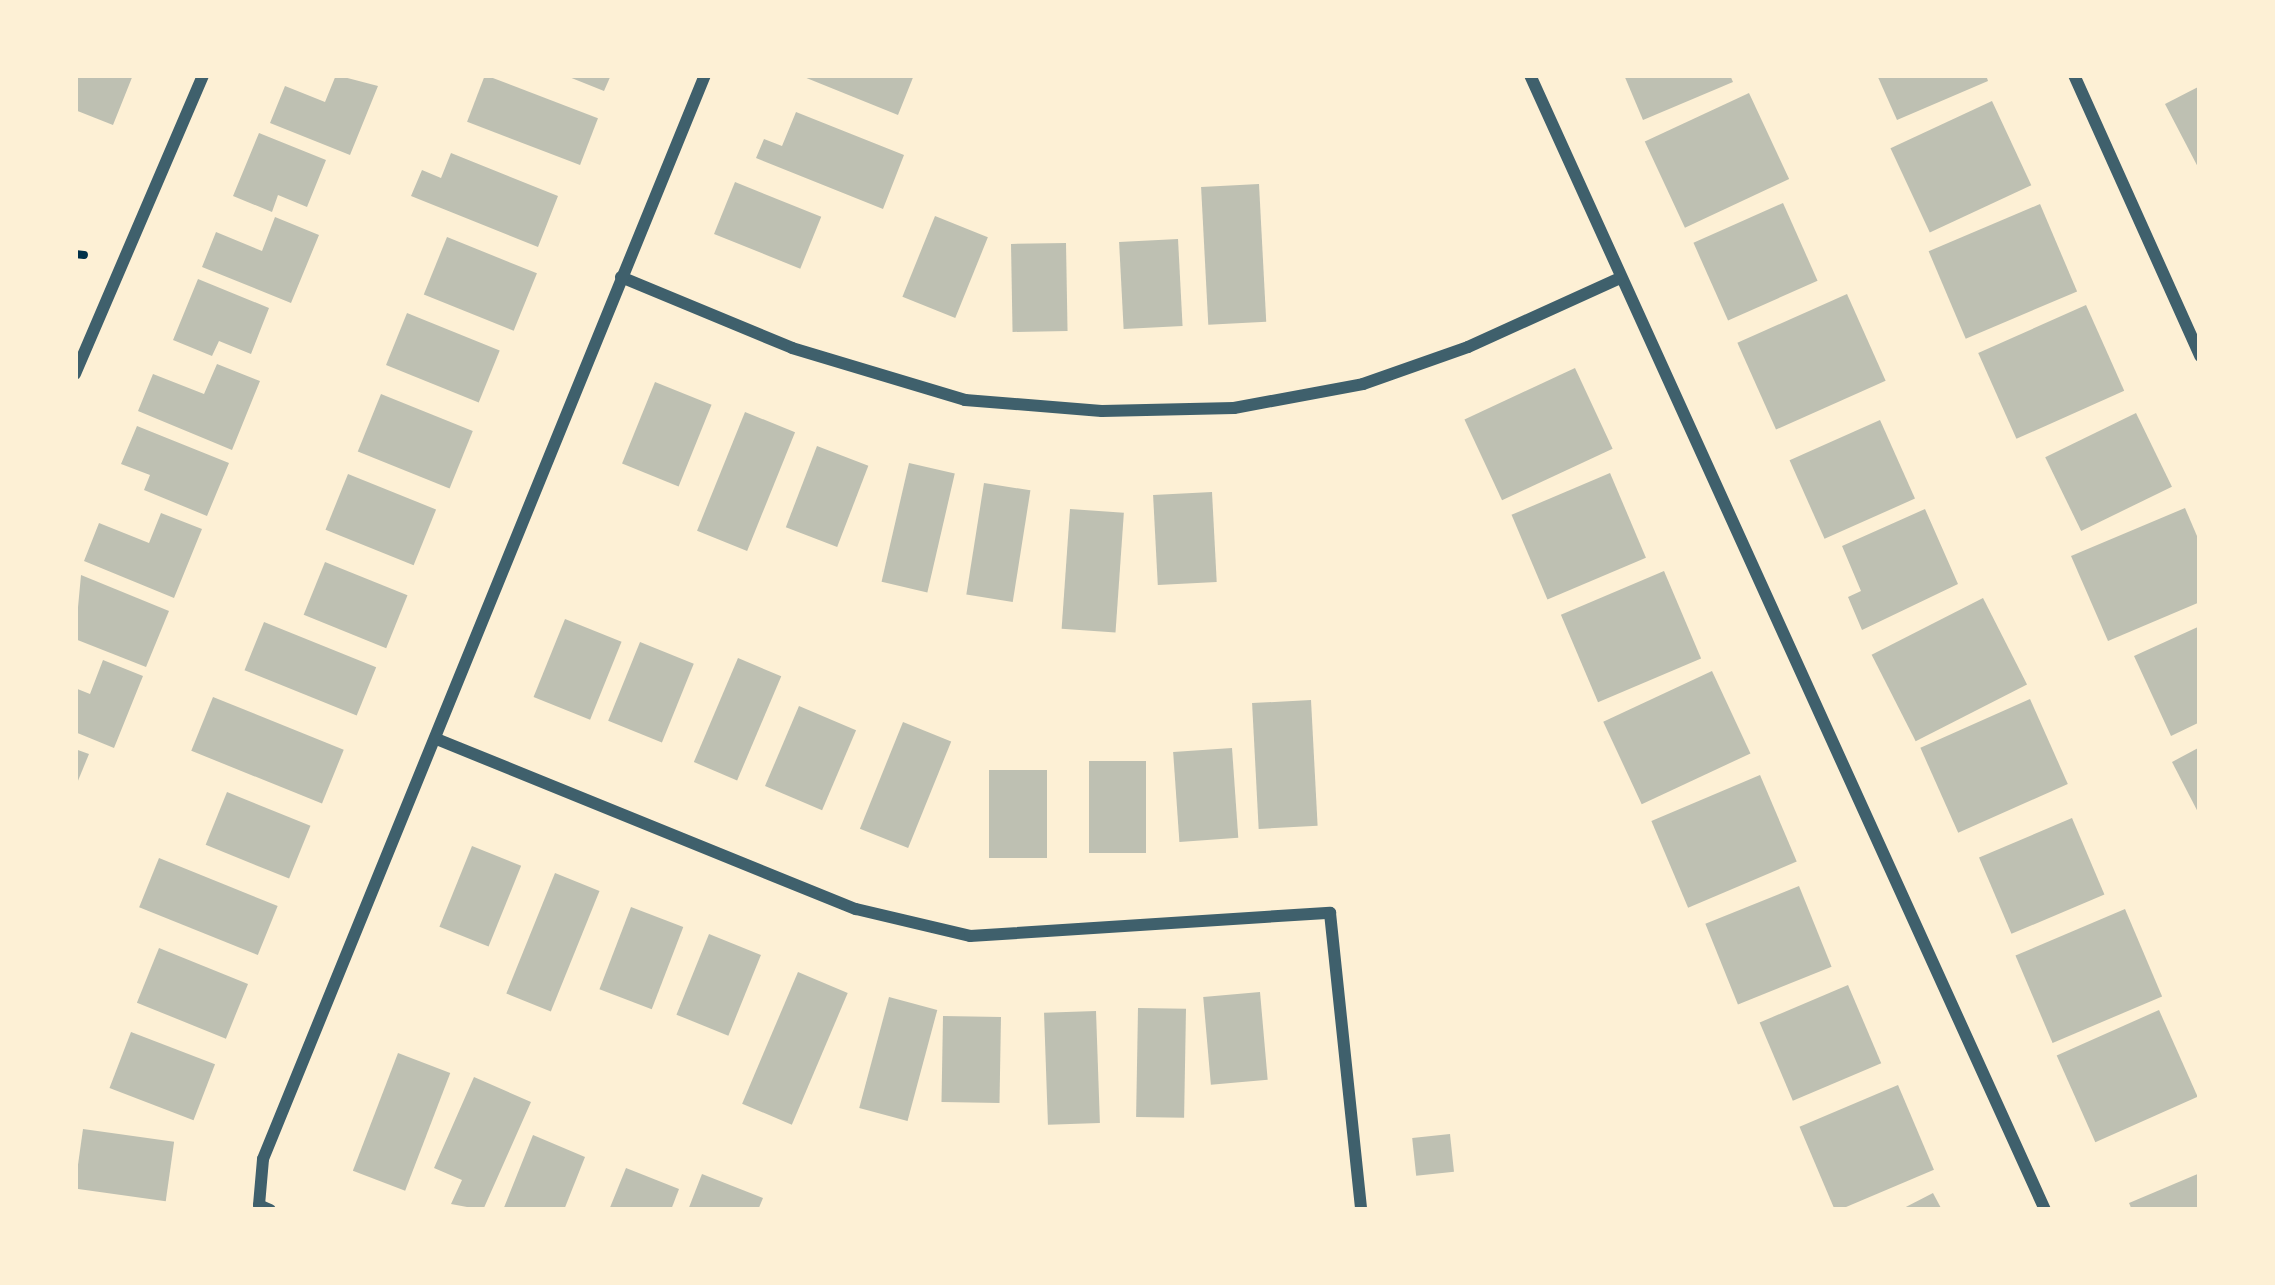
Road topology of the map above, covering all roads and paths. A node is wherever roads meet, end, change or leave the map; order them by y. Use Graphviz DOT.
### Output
graph roads {
  1 [pos="202,75"];
  2 [pos="705,75"];
  3 [pos="1530,75"];
  4 [pos="2074,75"];
  5 [pos="621,278"];
  6 [pos="1620,278"];
  7 [pos="2200,356"];
  8 [pos="75,374"];
  9 [pos="439,740"];
  10 [pos="265,1208"];
  11 [pos="1361,1210"];
  12 [pos="2045,1210"];
  1 -- 8 [label="street"];
  2 -- 5 [label="street"];
  3 -- 6 [label="street"];
  4 -- 7 [label="street"];
  5 -- 6 [label="street"];
  5 -- 9 [label="street"];
  6 -- 12 [label="street"];
  9 -- 10 [label="street"];
  9 -- 11 [label="street"];
}
